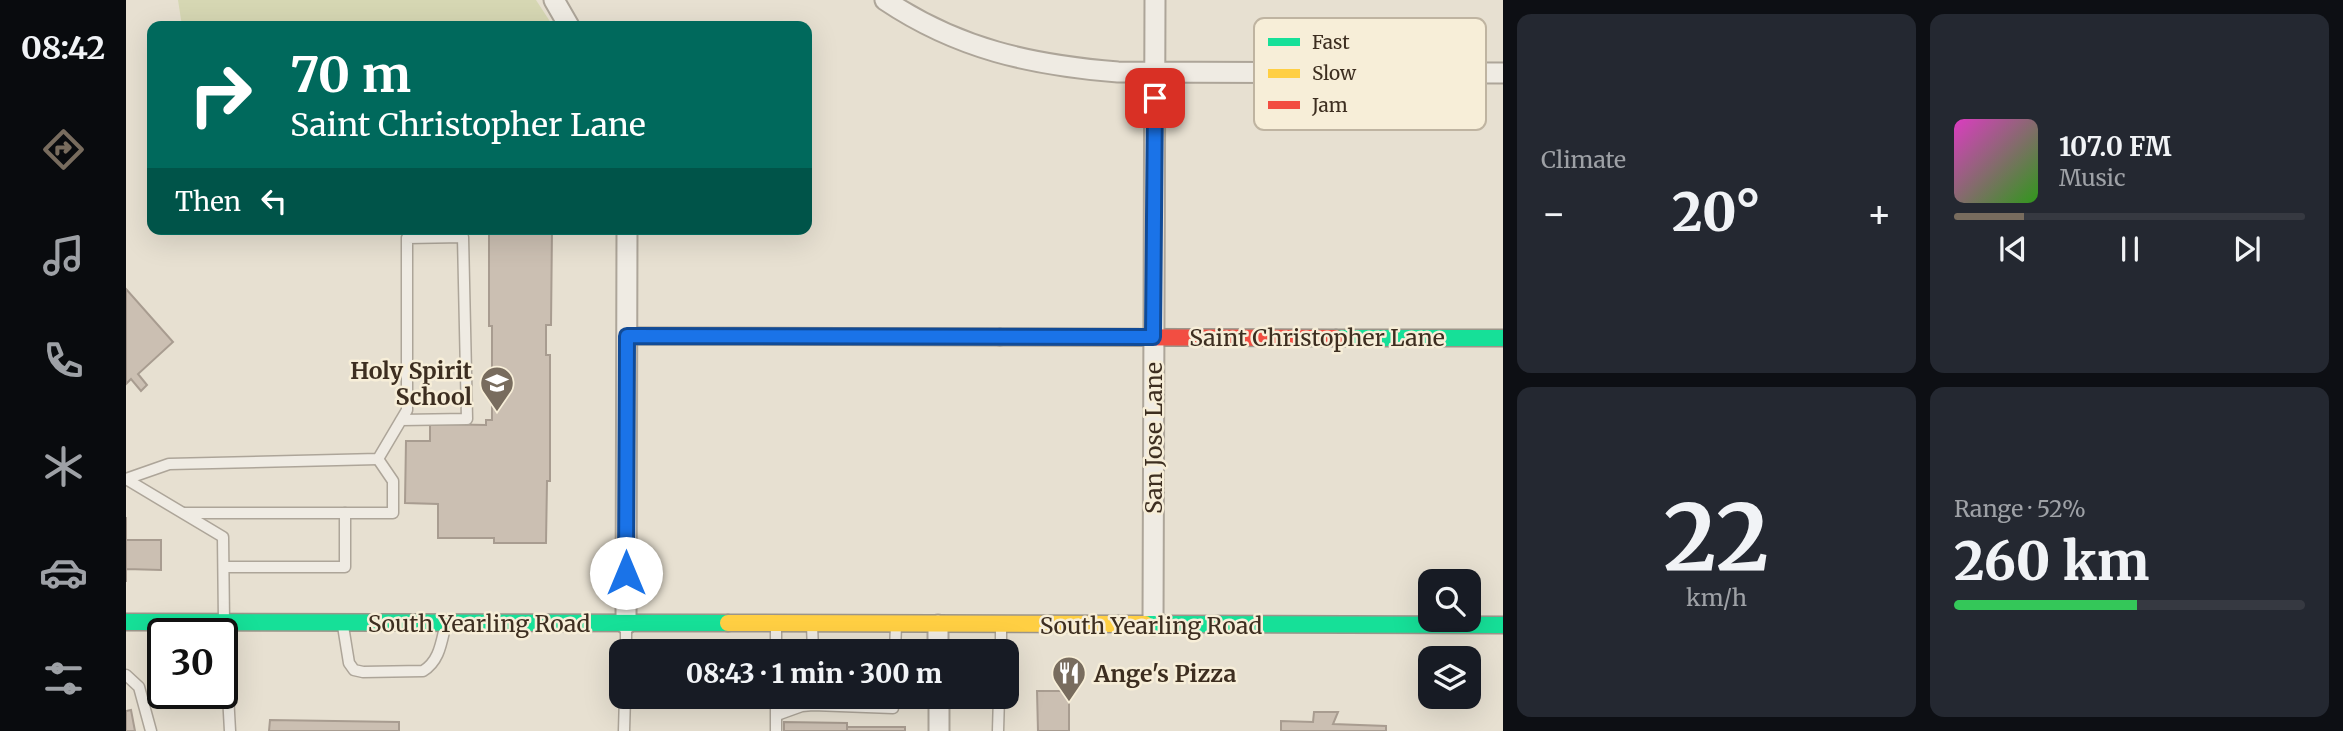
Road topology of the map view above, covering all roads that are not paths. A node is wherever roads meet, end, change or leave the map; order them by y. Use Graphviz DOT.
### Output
graph roads {
  1 [pos="554,0"];
  2 [pos="885,0"];
  3 [pos="1155,0"];
  4 [pos="566,21"];
  5 [pos="1155,72"];
  6 [pos="1254,72"];
  7 [pos="442,235"];
  8 [pos="465,235"];
  9 [pos="627,235"];
  10 [pos="627,336"];
  11 [pos="1153,337"];
  12 [pos="1503,338"];
  13 [pos="401,421"];
  14 [pos="378,459"];
  15 [pos="126,479"];
  16 [pos="183,513"];
  17 [pos="345,513"];
  18 [pos="223,566"];
  19 [pos="224,618"];
  20 [pos="126,622"];
  21 [pos="147,622"];
  22 [pos="238,622"];
  23 [pos="342,622"];
  24 [pos="446,623"];
  25 [pos="626,624"];
  26 [pos="776,624"];
  27 [pos="812,624"];
  28 [pos="896,625"];
  29 [pos="938,625"];
  30 [pos="1002,625"];
  31 [pos="1153,625"];
  32 [pos="1503,625"];
  33 [pos="626,639"];
  34 [pos="776,639"];
  35 [pos="813,639"];
  36 [pos="895,639"];
  37 [pos="938,639"];
  38 [pos="1001,639"];
  39 [pos="126,675"];
  40 [pos="229,709"];
  41 [pos="625,709"];
  42 [pos="776,709"];
  43 [pos="793,709"];
  44 [pos="939,709"];
  45 [pos="999,709"];
  46 [pos="776,715"];
  47 [pos="151,731"];
  48 [pos="230,731"];
  49 [pos="624,731"];
  50 [pos="776,731"];
  51 [pos="939,731"];
  52 [pos="998,731"];
  1 -- 4 [label="street"];
  2 -- 5 [label="street"];
  3 -- 5 [label="street, San Jose Lane"];
  5 -- 6 [label="street"];
  5 -- 11 [label="street, San Jose Lane"];
  7 -- 13 [label="lane"];
  8 -- 13 [label="lane"];
  9 -- 10 [label="street"];
  10 -- 11 [label="street, Saint Christopher Lane"];
  10 -- 25 [label="street"];
  11 -- 12 [label="street, Saint Christopher Lane"];
  11 -- 31 [label="street, San Jose Lane"];
  13 -- 14 [label="lane"];
  14 -- 15 [label="lane"];
  14 -- 17 [label="lane"];
  15 -- 16 [label="lane"];
  16 -- 17 [label="lane"];
  16 -- 18 [label="lane"];
  17 -- 18 [label="lane"];
  18 -- 19 [label="lane"];
  20 -- 21 [label="street, South Yearling Road"];
  22 -- 23 [label="street, South Yearling Road"];
  23 -- 24 [label="street, South Yearling Road"];
  23 -- 24 [label="lane"];
  24 -- 25 [label="street, South Yearling Road"];
  25 -- 26 [label="street, South Yearling Road"];
  25 -- 33 [label="lane"];
  26 -- 27 [label="street, South Yearling Road"];
  26 -- 34 [label="lane"];
  27 -- 28 [label="street, South Yearling Road"];
  27 -- 35 [label="lane"];
  28 -- 29 [label="street, South Yearling Road"];
  28 -- 36 [label="lane"];
  29 -- 30 [label="street, South Yearling Road"];
  29 -- 37 [label="street"];
  30 -- 31 [label="street, South Yearling Road"];
  30 -- 38 [label="lane"];
  31 -- 32 [label="street, South Yearling Road"];
  39 -- 47 [label="lane"];
  40 -- 48 [label="lane"];
  41 -- 49 [label="lane"];
  42 -- 46 [label="lane"];
  43 -- 46 [label="lane"];
  44 -- 51 [label="street"];
  45 -- 52 [label="lane"];
  46 -- 50 [label="lane"];
}
